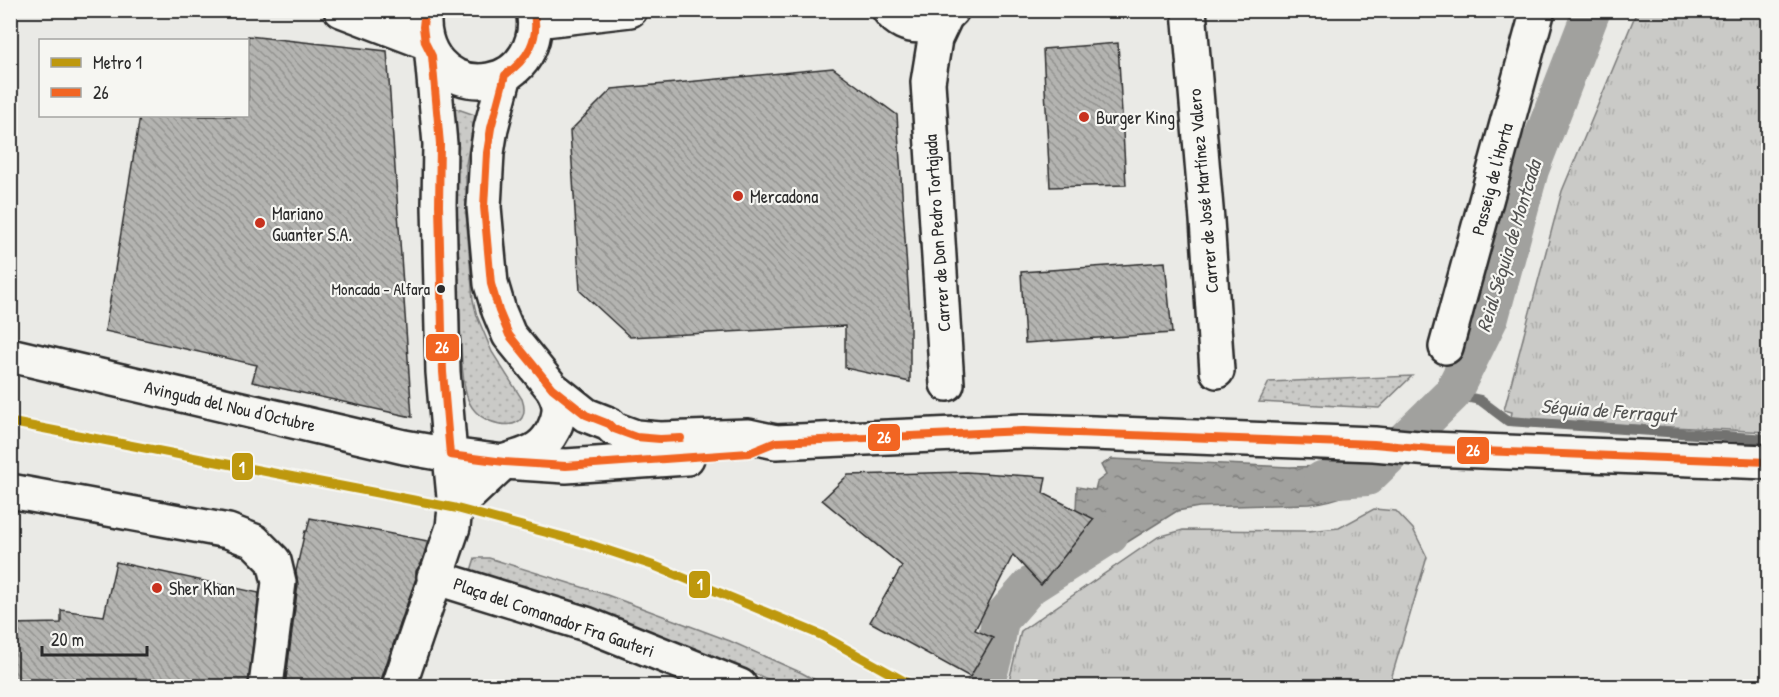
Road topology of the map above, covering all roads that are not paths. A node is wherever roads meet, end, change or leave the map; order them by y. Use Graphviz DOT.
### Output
graph roads {
  1 [pos="341,10"];
  2 [pos="630,10"];
  3 [pos="1189,10"];
  4 [pos="1539,10"];
  5 [pos="890,14"];
  6 [pos="949,14"];
  7 [pos="535,16"];
  8 [pos="425,29"];
  9 [pos="506,75"];
  10 [pos="928,82"];
  11 [pos="1446,347"];
  12 [pos="10,355"];
  13 [pos="1217,371"];
  14 [pos="947,384"];
  15 [pos="552,388"];
  16 [pos="776,442"];
  17 [pos="450,455"];
  18 [pos="504,462"];
  19 [pos="1768,462"];
  20 [pos="10,491"];
  21 [pos="455,508"];
  22 [pos="434,577"];
  23 [pos="675,673"];
  24 [pos="266,687"];
  25 [pos="399,687"];
  26 [pos="740,687"];
  1 -- 8 [label="street"];
  2 -- 7 [label="street"];
  3 -- 13 [label="street, Carrer de José Martínez Valero"];
  4 -- 11 [label="street, Passeig de l'Horta"];
  5 -- 6 [label="street"];
  5 -- 10 [label="street, Carrer de Don Pedro Tortajada"];
  6 -- 10 [label="street, Carrer de Don Pedro Tortajada"];
  7 -- 9 [label="street"];
  8 -- 9 [label="street"];
  8 -- 17 [label="street"];
  9 -- 15 [label="street"];
  10 -- 14 [label="street, Carrer de Don Pedro Tortajada"];
  12 -- 17 [label="street, Avinguda del Nou d'Octubre"];
  15 -- 16 [label="street"];
  15 -- 18 [label="street"];
  16 -- 18 [label="street, Avinguda del Nou d'Octubre"];
  16 -- 19 [label="street"];
  17 -- 18 [label="street, Avinguda del Nou d'Octubre"];
  17 -- 21 [label="street"];
  18 -- 21 [label="street"];
  20 -- 24 [label="street"];
  21 -- 22 [label="street"];
  22 -- 23 [label="street, Plaça del Comanador Fra Gauteri"];
  22 -- 25 [label="street"];
  23 -- 26 [label="street, Plaça del Comanador Fra Gauteri"];
}
